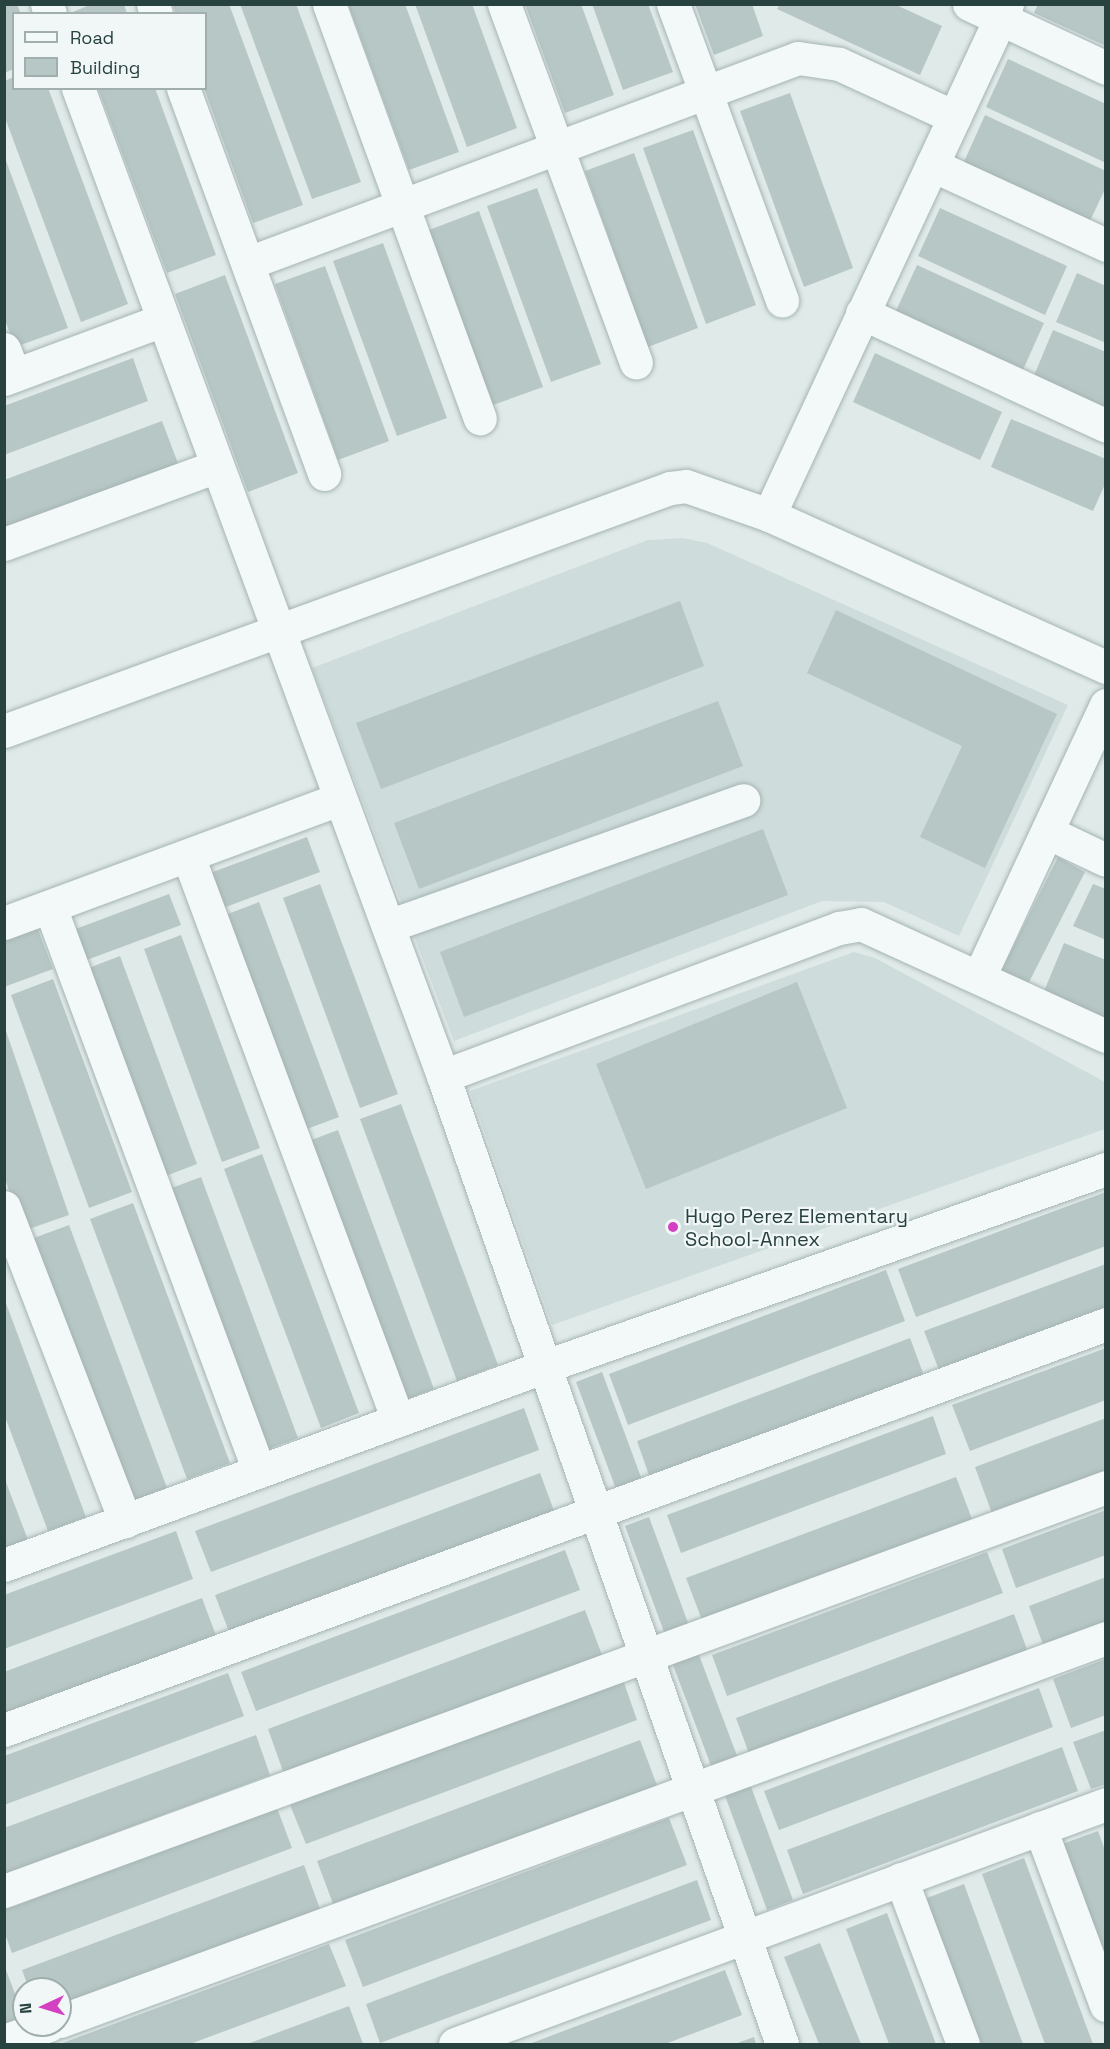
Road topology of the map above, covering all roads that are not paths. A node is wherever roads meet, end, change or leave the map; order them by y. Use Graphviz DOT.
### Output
graph roads {
  1 [pos="329,4"];
  2 [pos="504,4"];
  3 [pos="674,4"];
  4 [pos="969,4"];
  5 [pos="1004,12"];
  6 [pos="1106,68"];
  7 [pos="79,90"];
  8 [pos="184,90"];
  9 [pos="706,92"];
  10 [pos="954,117"];
  11 [pos="557,148"];
  12 [pos="932,165"];
  13 [pos="403,205"];
  14 [pos="1106,245"];
  15 [pos="248,263"];
  16 [pos="782,301"];
  17 [pos="862,313"];
  18 [pos="163,320"];
  19 [pos="636,362"];
  20 [pos="8,368"];
  21 [pos="480,418"];
  22 [pos="1106,426"];
  23 [pos="217,466"];
  24 [pos="324,474"];
  25 [pos="769,515"];
  26 [pos="4,544"];
  27 [pos="278,633"];
  28 [pos="1106,667"];
  29 [pos="1106,705"];
  30 [pos="4,731"];
  31 [pos="340,799"];
  32 [pos="743,800"];
  33 [pos="1047,832"];
  34 [pos="188,856"];
  35 [pos="1106,860"];
  36 [pos="50,907"];
  37 [pos="4,923"];
  38 [pos="388,926"];
  39 [pos="979,977"];
  40 [pos="1106,1036"];
  41 [pos="443,1076"];
  42 [pos="1106,1169"];
  43 [pos="4,1207"];
  44 [pos="1106,1324"];
  45 [pos="543,1367"];
  46 [pos="398,1420"];
  47 [pos="259,1471"];
  48 [pos="1106,1487"];
  49 [pos="594,1513"];
  50 [pos="125,1521"];
  51 [pos="4,1565"];
  52 [pos="1106,1638"];
  53 [pos="644,1657"];
  54 [pos="4,1730"];
  55 [pos="691,1790"];
  56 [pos="1106,1804"];
  57 [pos="1040,1828"];
  58 [pos="901,1879"];
  59 [pos="4,1891"];
  60 [pos="742,1937"];
  61 [pos="1106,2005"];
  62 [pos="72,2017"];
  63 [pos="455,2044"];
  64 [pos="782,2044"];
  65 [pos="963,2044"];
  1 -- 13 [label="street"];
  2 -- 11 [label="street"];
  3 -- 9 [label="street"];
  4 -- 5 [label="street"];
  5 -- 6 [label="street"];
  5 -- 10 [label="street"];
  7 -- 18 [label="street"];
  8 -- 15 [label="street"];
  9 -- 10 [label="street"];
  9 -- 11 [label="street"];
  9 -- 16 [label="street"];
  10 -- 12 [label="street"];
  11 -- 13 [label="street"];
  11 -- 19 [label="street"];
  12 -- 14 [label="street"];
  12 -- 17 [label="street"];
  13 -- 15 [label="street"];
  13 -- 21 [label="street"];
  15 -- 24 [label="street"];
  17 -- 22 [label="street"];
  17 -- 25 [label="street"];
  18 -- 20 [label="street"];
  18 -- 23 [label="street"];
  23 -- 26 [label="street"];
  23 -- 27 [label="street"];
  25 -- 27 [label="street"];
  25 -- 28 [label="street"];
  27 -- 30 [label="street"];
  27 -- 31 [label="street"];
  29 -- 33 [label="street"];
  31 -- 34 [label="street"];
  31 -- 38 [label="street"];
  32 -- 38 [label="street"];
  33 -- 35 [label="street"];
  33 -- 39 [label="street"];
  34 -- 36 [label="street"];
  34 -- 46 [label="street"];
  36 -- 37 [label="street"];
  36 -- 47 [label="street"];
  38 -- 41 [label="street"];
  39 -- 40 [label="street"];
  39 -- 41 [label="street"];
  41 -- 45 [label="street"];
  42 -- 45 [label="street"];
  43 -- 50 [label="street"];
  44 -- 49 [label="street"];
  45 -- 46 [label="street"];
  45 -- 49 [label="street"];
  46 -- 47 [label="street"];
  47 -- 50 [label="street"];
  48 -- 53 [label="street"];
  49 -- 53 [label="street"];
  49 -- 54 [label="street"];
  50 -- 51 [label="street"];
  52 -- 55 [label="street"];
  53 -- 55 [label="street"];
  53 -- 59 [label="street"];
  55 -- 60 [label="street"];
  55 -- 62 [label="street"];
  56 -- 57 [label="street"];
  57 -- 58 [label="street"];
  57 -- 61 [label="street"];
  58 -- 60 [label="street"];
  58 -- 65 [label="street"];
  60 -- 63 [label="street"];
  60 -- 64 [label="street"];
}
